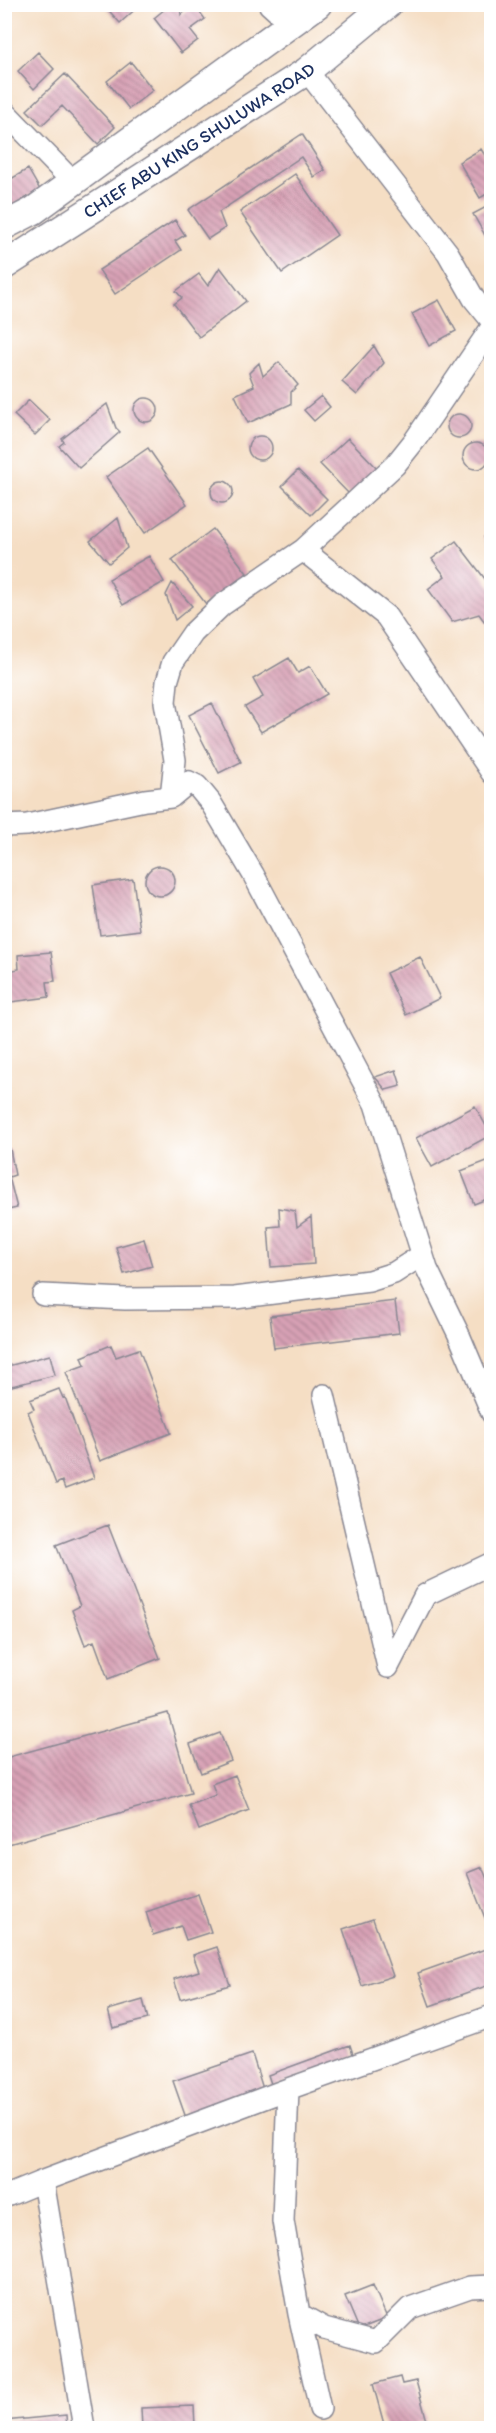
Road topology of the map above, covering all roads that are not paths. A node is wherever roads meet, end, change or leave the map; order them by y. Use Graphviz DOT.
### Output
graph roads {
  1 [pos="269,4"];
  2 [pos="318,4"];
  3 [pos="388,4"];
  4 [pos="291,24"];
  5 [pos="307,70"];
  6 [pos="4,111"];
  7 [pos="74,182"];
  8 [pos="4,226"];
  9 [pos="4,266"];
  10 [pos="492,321"];
  11 [pos="492,327"];
  12 [pos="303,550"];
  13 [pos="175,760"];
  14 [pos="492,773"];
  15 [pos="189,782"];
  16 [pos="171,797"];
  17 [pos="4,826"];
  18 [pos="422,1254"];
  19 [pos="44,1295"];
  20 [pos="324,1395"];
  21 [pos="492,1413"];
  22 [pos="492,1563"];
  23 [pos="492,2016"];
  24 [pos="288,2089"];
  25 [pos="43,2181"];
  26 [pos="4,2197"];
  27 [pos="492,2286"];
  28 [pos="299,2314"];
  29 [pos="320,2409"];
  30 [pos="84,2428"];
  1 -- 4 [label="street"];
  2 -- 4 [label="street"];
  3 -- 5 [label="street, CHIEF ABU KING SHULUWA ROAD"];
  4 -- 7 [label="street"];
  5 -- 9 [label="street, CHIEF ABU KING SHULUWA ROAD"];
  5 -- 10 [label="street"];
  6 -- 7 [label="street"];
  7 -- 8 [label="street"];
  11 -- 12 [label="street"];
  12 -- 13 [label="street"];
  12 -- 14 [label="street"];
  13 -- 15 [label="street"];
  13 -- 16 [label="street"];
  15 -- 16 [label="street"];
  15 -- 18 [label="street"];
  16 -- 17 [label="street"];
  18 -- 19 [label="street"];
  18 -- 21 [label="street"];
  20 -- 22 [label="street"];
  23 -- 24 [label="street"];
  24 -- 25 [label="street"];
  24 -- 28 [label="street"];
  25 -- 26 [label="street"];
  25 -- 30 [label="street"];
  27 -- 28 [label="street"];
  28 -- 29 [label="street"];
}
